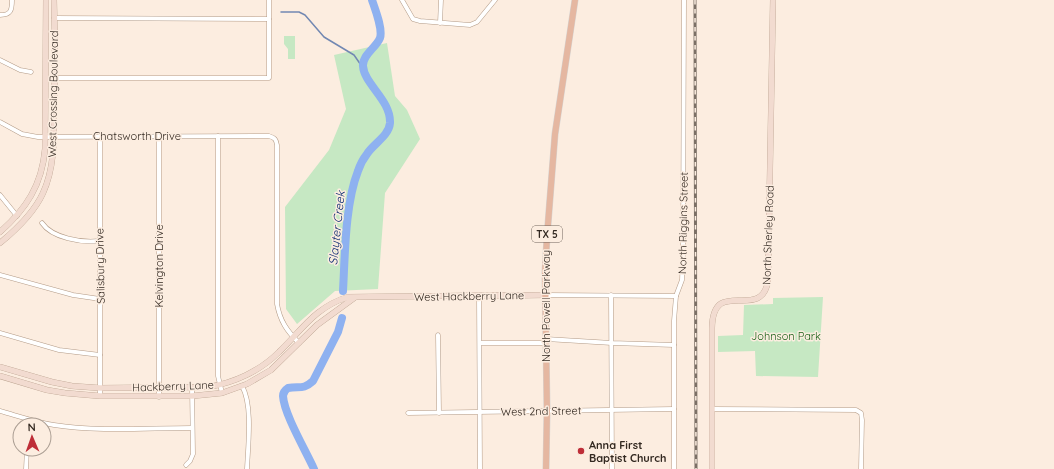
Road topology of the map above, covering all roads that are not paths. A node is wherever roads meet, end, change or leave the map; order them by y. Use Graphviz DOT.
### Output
graph roads {
  1 [pos="12,0"];
  2 [pos="46,0"];
  3 [pos="54,0"];
  4 [pos="269,0"];
  5 [pos="402,0"];
  6 [pos="441,0"];
  7 [pos="495,0"];
  8 [pos="575,0"];
  9 [pos="684,0"];
  10 [pos="773,0"];
  11 [pos="0,15"];
  12 [pos="54,18"];
  13 [pos="269,18"];
  14 [pos="440,23"];
  15 [pos="0,60"];
  16 [pos="31,72"];
  17 [pos="55,78"];
  18 [pos="0,122"];
  19 [pos="100,136"];
  20 [pos="159,136"];
  21 [pos="218,136"];
  22 [pos="45,137"];
  23 [pos="54,137"];
  24 [pos="0,195"];
  25 [pos="17,216"];
  26 [pos="42,223"];
  27 [pos="0,232"];
  28 [pos="99,241"];
  29 [pos="0,243"];
  30 [pos="0,275"];
  31 [pos="546,295"];
  32 [pos="611,295"];
  33 [pos="479,296"];
  34 [pos="676,296"];
  35 [pos="358,297"];
  36 [pos="100,298"];
  37 [pos="0,333"];
  38 [pos="438,335"];
  39 [pos="293,337"];
  40 [pos="546,341"];
  41 [pos="299,343"];
  42 [pos="480,343"];
  43 [pos="612,343"];
  44 [pos="674,344"];
  45 [pos="100,355"];
  46 [pos="0,367"];
  47 [pos="0,376"];
  48 [pos="221,385"];
  49 [pos="242,386"];
  50 [pos="192,387"];
  51 [pos="100,388"];
  52 [pos="159,388"];
  53 [pos="222,393"];
  54 [pos="100,396"];
  55 [pos="192,396"];
  56 [pos="159,397"];
  57 [pos="674,409"];
  58 [pos="712,409"];
  59 [pos="612,410"];
  60 [pos="0,411"];
  61 [pos="547,411"];
  62 [pos="480,412"];
  63 [pos="408,413"];
  64 [pos="439,413"];
  65 [pos="21,417"];
  66 [pos="52,425"];
  67 [pos="192,428"];
  68 [pos="27,457"];
  69 [pos="186,465"];
  70 [pos="26,469"];
  71 [pos="247,469"];
  72 [pos="480,469"];
  73 [pos="546,469"];
  74 [pos="612,469"];
  75 [pos="674,469"];
  76 [pos="712,469"];
  77 [pos="861,469"];
  1 -- 11 [label="street"];
  2 -- 22 [label="street, West Crossing Boulevard"];
  3 -- 12 [label="street, West Crossing Boulevard"];
  4 -- 13 [label="street"];
  5 -- 14 [label="street"];
  6 -- 14 [label="street"];
  7 -- 14 [label="street"];
  8 -- 31 [label="main road, North Powell Parkway / TX 5"];
  9 -- 34 [label="street, North Riggins Street"];
  10 -- 58 [label="street, North Sherley Road"];
  12 -- 13 [label="street"];
  12 -- 17 [label="street, West Crossing Boulevard"];
  13 -- 17 [label="street"];
  15 -- 16 [label="street"];
  17 -- 23 [label="street, West Crossing Boulevard"];
  18 -- 22 [label="street, Chatsworth Drive"];
  19 -- 20 [label="street, Chatsworth Drive"];
  19 -- 23 [label="street, Chatsworth Drive"];
  19 -- 28 [label="street, Salisbury Drive"];
  20 -- 21 [label="street, Chatsworth Drive"];
  20 -- 52 [label="street, Kelvington Drive"];
  21 -- 39 [label="street, Chatsworth Drive"];
  21 -- 48 [label="street"];
  22 -- 23 [label="street, Chatsworth Drive"];
  22 -- 25 [label="street, West Crossing Boulevard"];
  23 -- 29 [label="street, West Crossing Boulevard"];
  24 -- 25 [label="street"];
  25 -- 27 [label="street, West Crossing Boulevard"];
  26 -- 28 [label="street"];
  28 -- 36 [label="street, Salisbury Drive"];
  30 -- 36 [label="street"];
  31 -- 32 [label="street, West Hackberry Lane"];
  31 -- 33 [label="street, West Hackberry Lane"];
  31 -- 40 [label="main road, North Powell Parkway / TX 5"];
  32 -- 34 [label="street, West Hackberry Lane"];
  32 -- 43 [label="street"];
  33 -- 35 [label="street, West Hackberry Lane"];
  33 -- 42 [label="street"];
  34 -- 44 [label="street, North Riggins Street"];
  35 -- 39 [label="street, Hackberry Lane"];
  35 -- 41 [label="street, Hackberry Lane"];
  36 -- 45 [label="street, Salisbury Drive"];
  37 -- 45 [label="street"];
  38 -- 64 [label="street"];
  39 -- 41 [label="street"];
  39 -- 48 [label="street, Hackberry Lane"];
  40 -- 42 [label="street"];
  40 -- 43 [label="street"];
  40 -- 61 [label="main road, North Powell Parkway / TX 5"];
  41 -- 49 [label="street, Hackberry Lane"];
  42 -- 62 [label="street"];
  43 -- 44 [label="street"];
  43 -- 59 [label="street"];
  44 -- 57 [label="street, North Riggins Street"];
  45 -- 51 [label="street, Salisbury Drive"];
  46 -- 51 [label="street, Hackberry Lane"];
  47 -- 54 [label="street, Hackberry Lane"];
  48 -- 50 [label="street, Hackberry Lane"];
  48 -- 53 [label="street"];
  49 -- 53 [label="street, Hackberry Lane"];
  49 -- 71 [label="street"];
  50 -- 52 [label="street, Hackberry Lane"];
  50 -- 55 [label="street"];
  51 -- 52 [label="street, Hackberry Lane"];
  51 -- 54 [label="street, Salisbury Drive"];
  52 -- 56 [label="street, Kelvington Drive"];
  53 -- 55 [label="street, Hackberry Lane"];
  54 -- 56 [label="street, Hackberry Lane"];
  55 -- 56 [label="street, Hackberry Lane"];
  55 -- 67 [label="street"];
  57 -- 59 [label="street, West 2nd Street"];
  57 -- 75 [label="street, North Riggins Street"];
  58 -- 76 [label="street, North Sherley Road"];
  58 -- 77 [label="street"];
  59 -- 61 [label="street, West 2nd Street"];
  59 -- 74 [label="street"];
  60 -- 65 [label="street"];
  61 -- 62 [label="street, West 2nd Street"];
  61 -- 73 [label="main road, North Powell Parkway / TX 5"];
  62 -- 64 [label="street, West 2nd Street"];
  62 -- 72 [label="street"];
  63 -- 64 [label="street, West 2nd Street"];
  66 -- 67 [label="street"];
  67 -- 69 [label="street"];
  68 -- 70 [label="street"];
}
